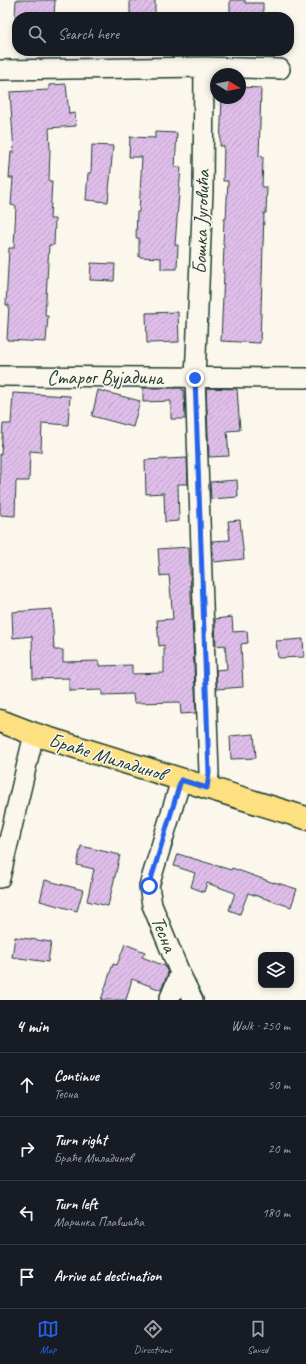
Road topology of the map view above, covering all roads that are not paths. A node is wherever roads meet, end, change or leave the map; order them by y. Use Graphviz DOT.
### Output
graph roads {
  1 [pos="204,67"];
  2 [pos="280,69"];
  3 [pos="0,70"];
  4 [pos="0,376"];
  5 [pos="195,378"];
  6 [pos="306,378"];
  7 [pos="0,722"];
  8 [pos="34,734"];
  9 [pos="181,780"];
  10 [pos="207,788"];
  11 [pos="306,818"];
  12 [pos="0,878"];
  13 [pos="180,973"];
  14 [pos="169,1000"];
  15 [pos="193,1000"];
  1 -- 2 [label="street"];
  1 -- 3 [label="street"];
  1 -- 5 [label="street, Бошка Југовића"];
  4 -- 5 [label="street, Старог Вујадина"];
  5 -- 6 [label="street, Старог Вујадина"];
  5 -- 10 [label="street, Бошка Југовића"];
  7 -- 8 [label="main road, Браће Миладинов"];
  8 -- 9 [label="main road, Браће Миладинов"];
  8 -- 12 [label="street"];
  9 -- 10 [label="main road, Браће Миладинов"];
  9 -- 13 [label="street, Тесна"];
  10 -- 11 [label="main road, Браће Миладинов"];
  13 -- 14 [label="street, Тесна"];
  13 -- 15 [label="street, Тесна"];
}
